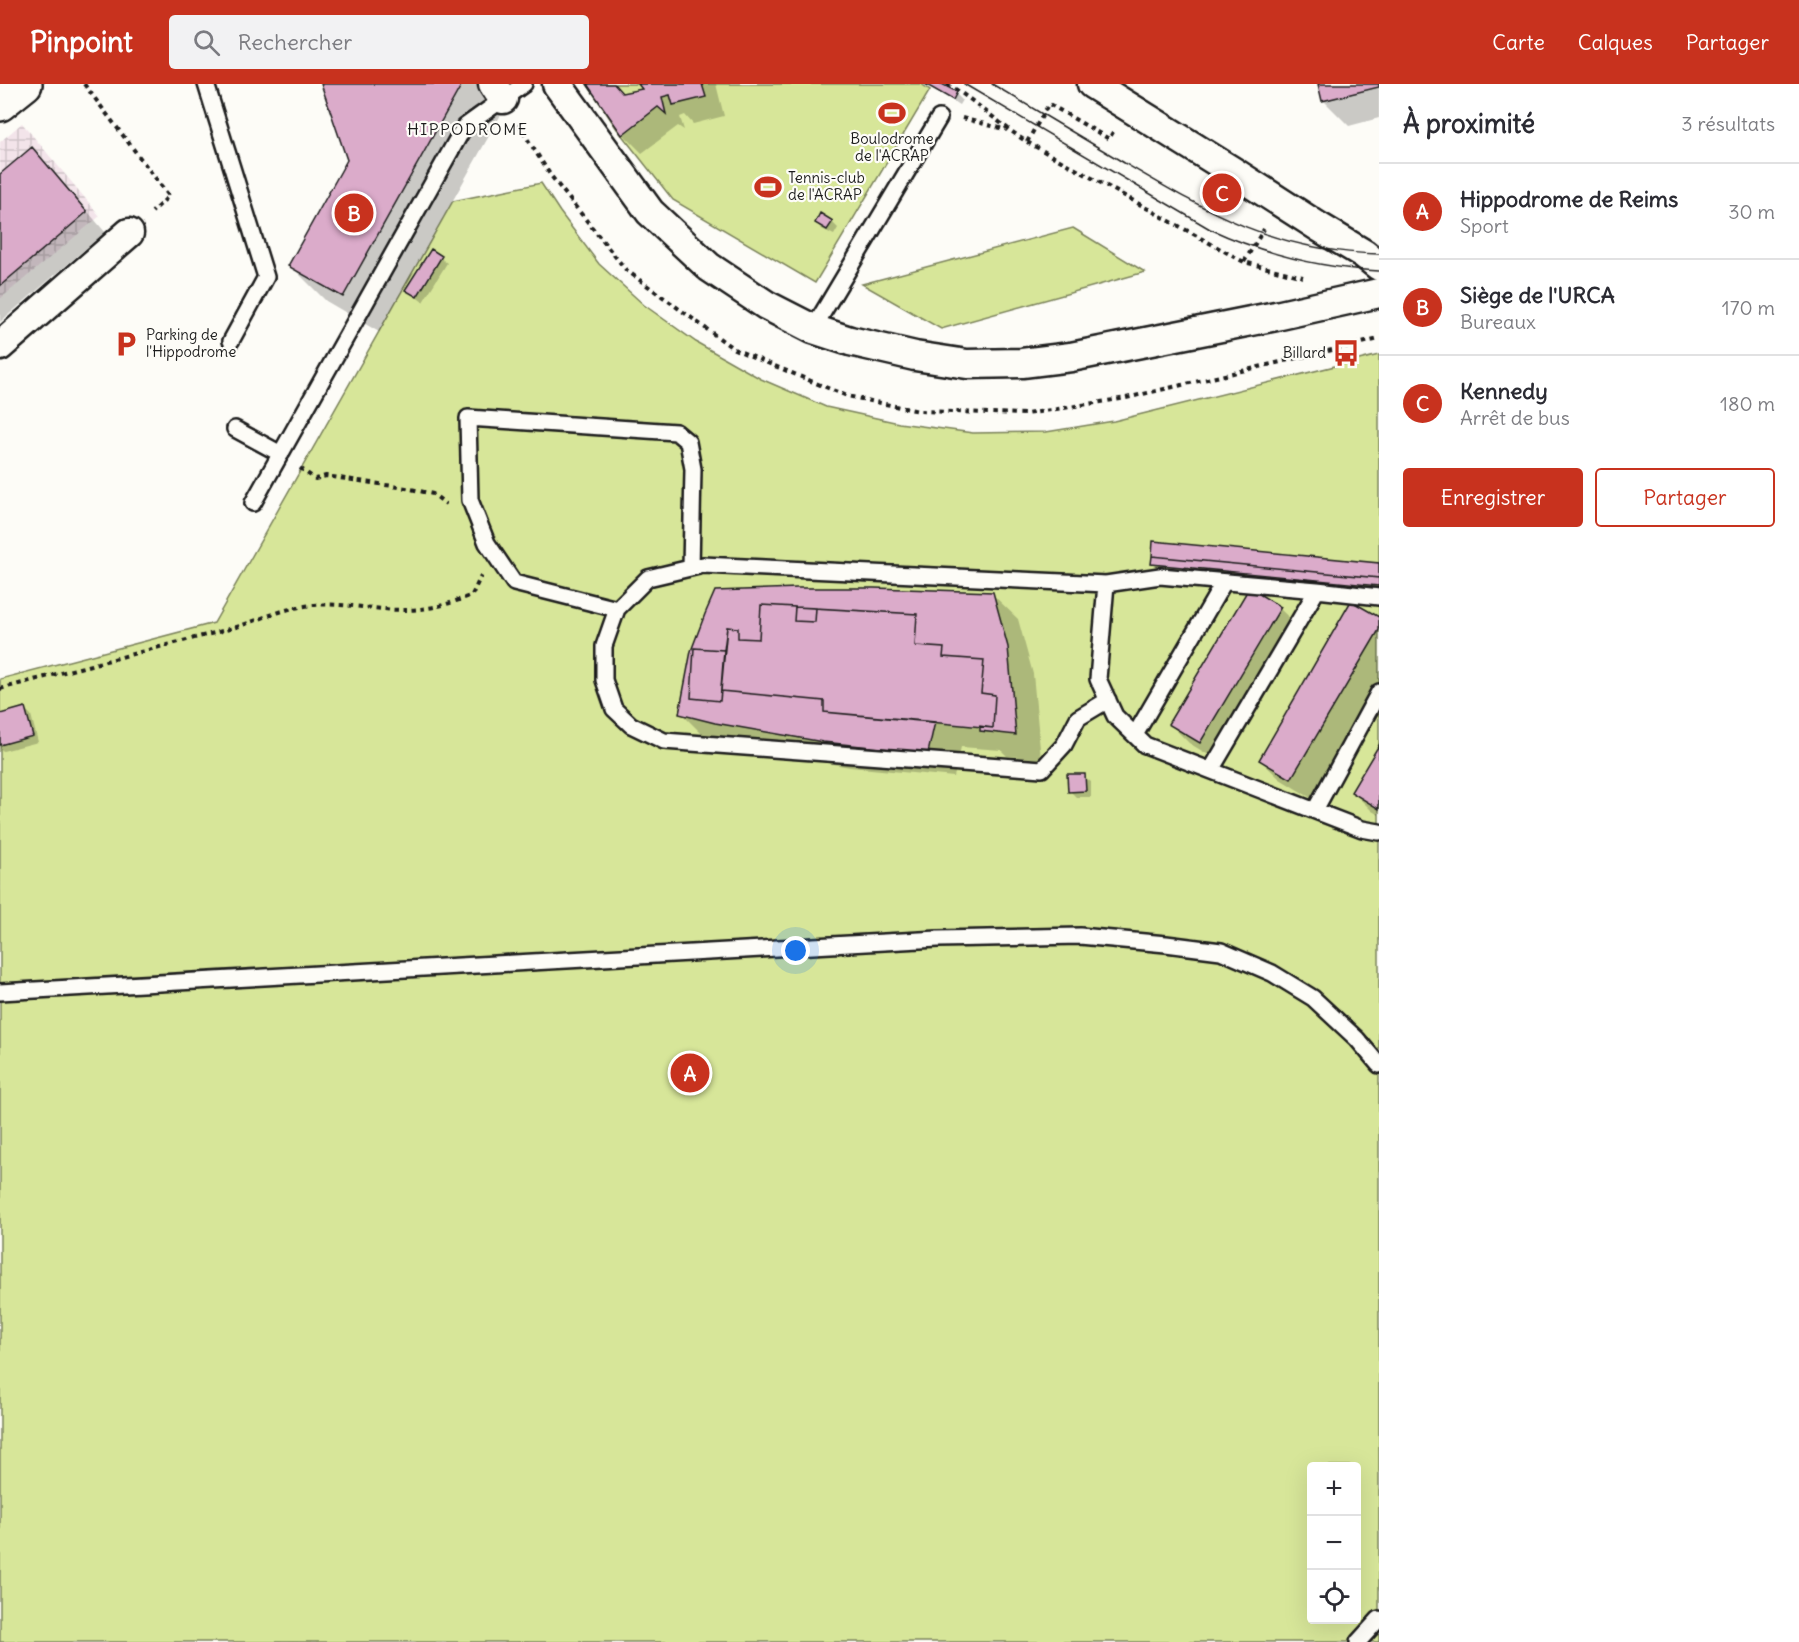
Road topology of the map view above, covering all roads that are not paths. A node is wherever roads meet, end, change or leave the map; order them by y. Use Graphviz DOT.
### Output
graph roads {
  1 [pos="26,84"];
  2 [pos="206,84"];
  3 [pos="557,84"];
  4 [pos="506,89"];
  5 [pos="1100,89"];
  6 [pos="0,104"];
  7 [pos="939,118"];
  8 [pos="129,233"];
  9 [pos="1379,266"];
  10 [pos="1379,293"];
  11 [pos="813,329"];
  12 [pos="231,341"];
  13 [pos="0,346"];
  14 [pos="235,429"];
  15 [pos="281,454"];
  16 [pos="253,504"];
  17 [pos="690,568"];
  18 [pos="1224,582"];
  19 [pos="1107,584"];
  20 [pos="1317,590"];
  21 [pos="1379,597"];
  22 [pos="617,609"];
  23 [pos="1379,692"];
  24 [pos="1108,700"];
  25 [pos="1135,735"];
  26 [pos="1211,770"];
  27 [pos="1314,810"];
  28 [pos="1379,832"];
  29 [pos="0,992"];
  30 [pos="1379,1065"];
  31 [pos="1379,1619"];
  32 [pos="1358,1642"];
  1 -- 6 [label="street"];
  2 -- 12 [label="lane"];
  3 -- 11 [label="street"];
  4 -- 15 [label="lane"];
  5 -- 9 [label="street"];
  7 -- 11 [label="lane"];
  8 -- 13 [label="street"];
  10 -- 11 [label="street"];
  14 -- 15 [label="lane"];
  15 -- 16 [label="lane"];
  17 -- 19 [label="lane"];
  17 -- 22 [label="lane"];
  17 -- 22 [label="lane"];
  18 -- 19 [label="lane"];
  18 -- 20 [label="lane"];
  18 -- 25 [label="lane"];
  19 -- 24 [label="lane"];
  20 -- 21 [label="lane"];
  20 -- 26 [label="lane"];
  22 -- 24 [label="lane"];
  23 -- 27 [label="lane"];
  24 -- 25 [label="lane"];
  25 -- 26 [label="lane"];
  26 -- 27 [label="lane"];
  27 -- 28 [label="lane"];
  29 -- 30 [label="lane"];
  31 -- 32 [label="lane"];
}
